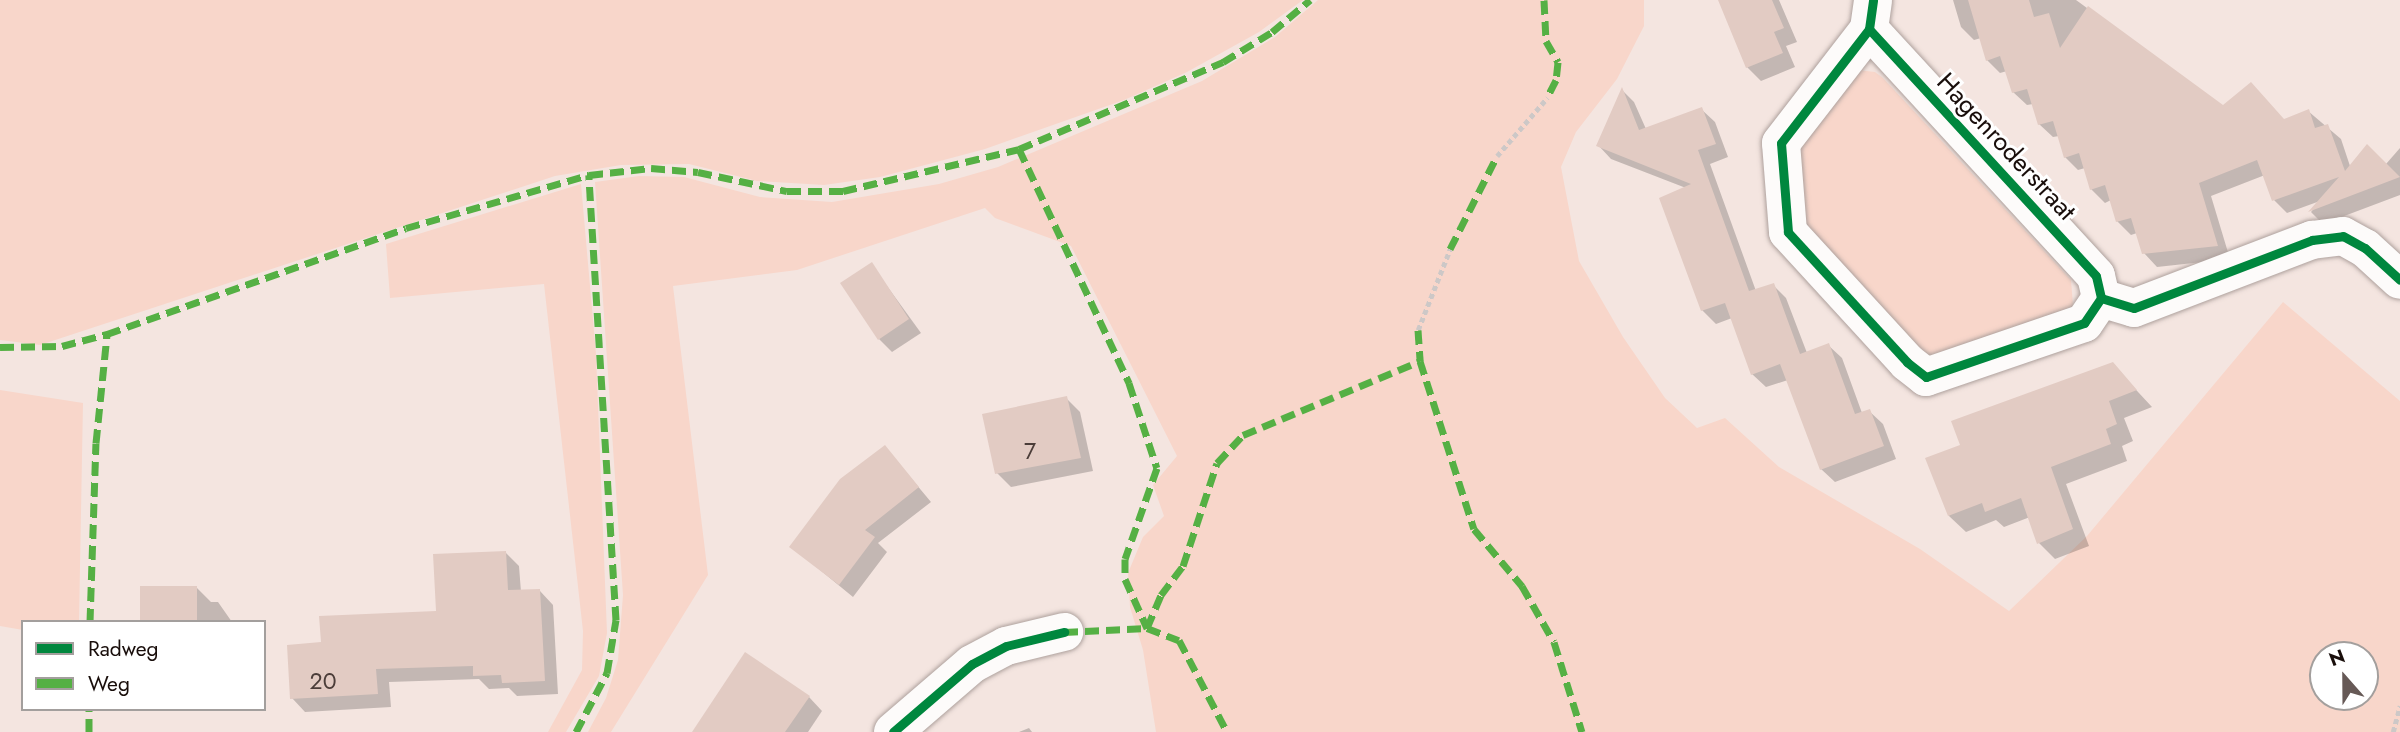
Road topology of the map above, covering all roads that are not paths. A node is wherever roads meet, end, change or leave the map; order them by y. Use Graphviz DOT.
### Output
graph roads {
  1 [pos="1871,14"];
  2 [pos="2400,280"];
  3 [pos="2101,298"];
  4 [pos="1063,632"];
  5 [pos="893,732"];
  1 -- 3 [label="street, Hagenroderstraat"];
  1 -- 3 [label="street, Hagenroderstraat"];
  2 -- 3 [label="street"];
  4 -- 5 [label="street"];
}
